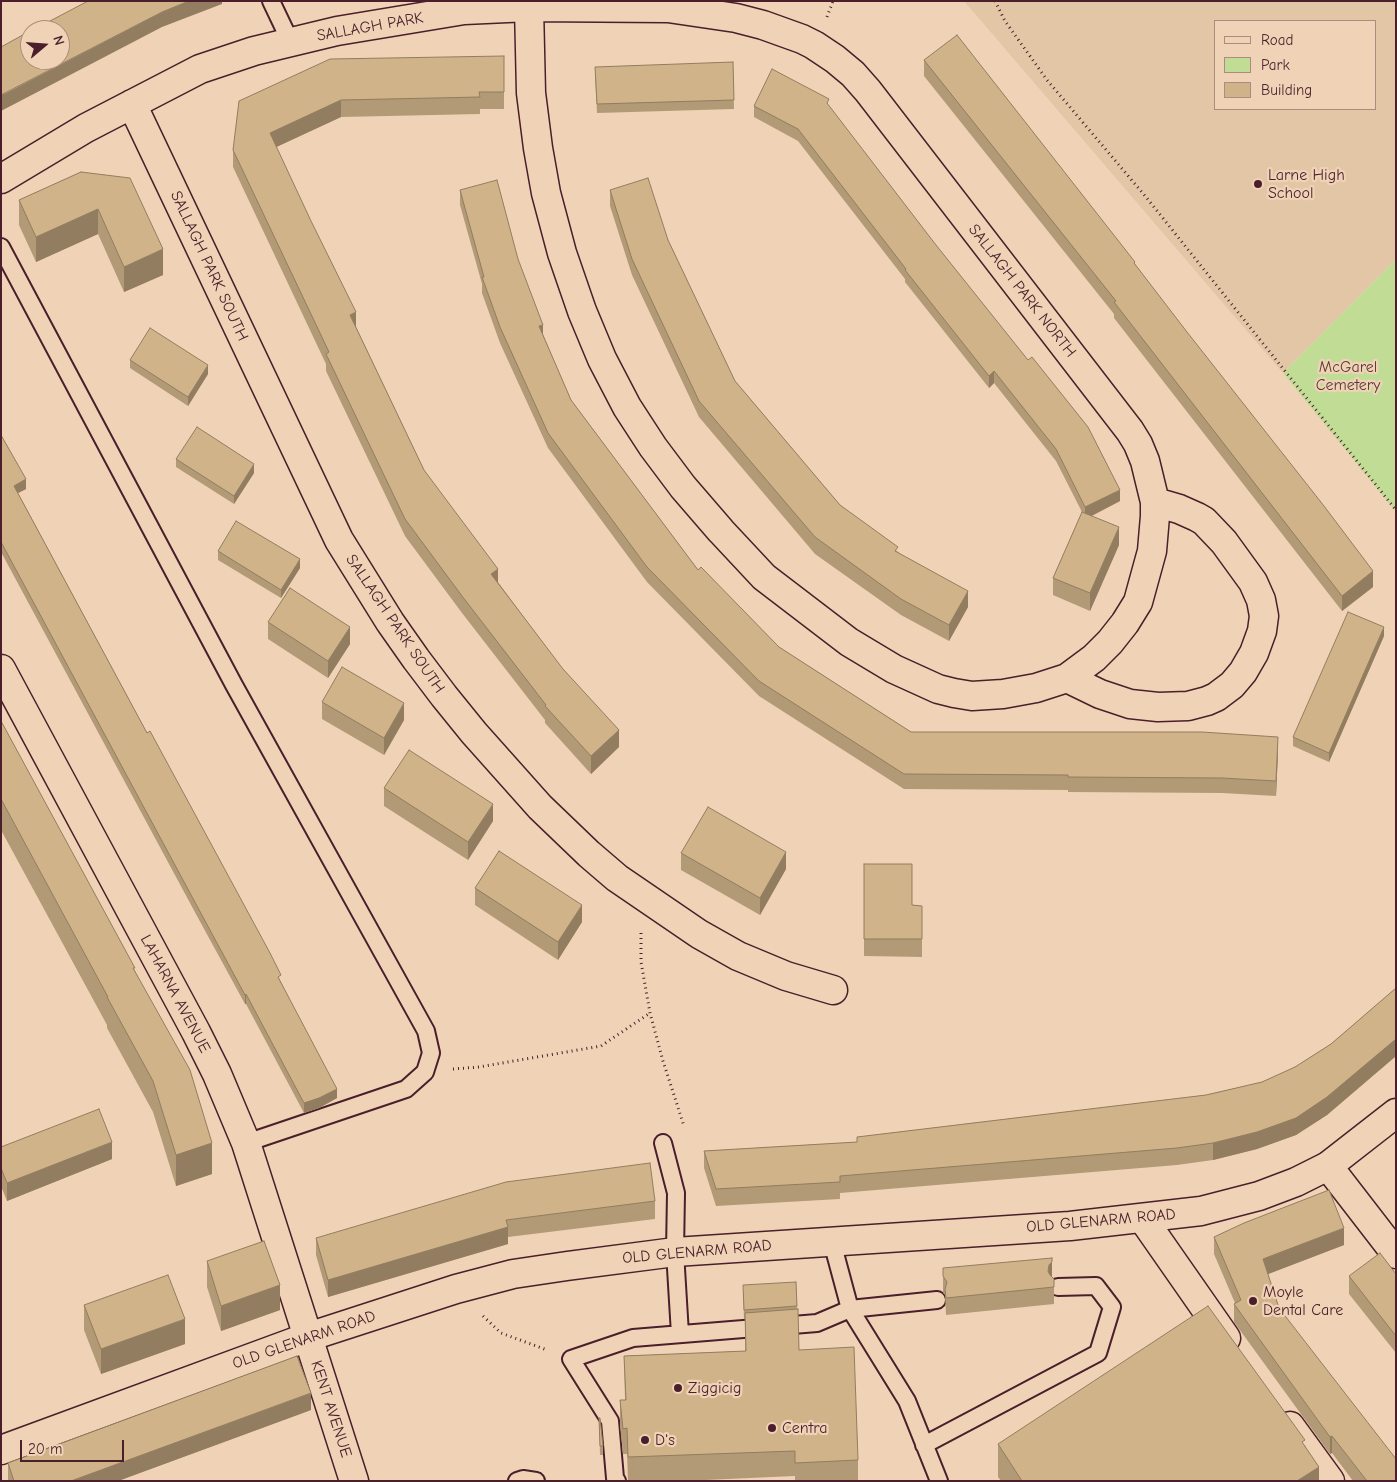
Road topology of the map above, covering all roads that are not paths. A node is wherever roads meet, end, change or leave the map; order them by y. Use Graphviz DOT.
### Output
graph roads {
  1 [pos="271,1"];
  2 [pos="529,7"];
  3 [pos="737,9"];
  4 [pos="290,43"];
  5 [pos="868,91"];
  6 [pos="132,104"];
  7 [pos="1,179"];
  8 [pos="1,247"];
  9 [pos="1155,502"];
  10 [pos="1,669"];
  11 [pos="1068,678"];
  12 [pos="833,990"];
  13 [pos="1396,1113"];
  14 [pos="662,1142"];
  15 [pos="246,1143"];
  16 [pos="1328,1166"];
  17 [pos="1143,1219"];
  18 [pos="832,1242"];
  19 [pos="675,1252"];
  20 [pos="1396,1254"];
  21 [pos="1058,1288"];
  22 [pos="937,1300"];
  23 [pos="850,1309"];
  24 [pos="680,1334"];
  25 [pos="308,1337"];
  26 [pos="1239,1356"];
  27 [pos="1273,1403"];
  28 [pos="924,1445"];
  29 [pos="1,1450"];
  30 [pos="354,1481"];
  31 [pos="517,1481"];
  32 [pos="536,1481"];
  33 [pos="617,1481"];
  34 [pos="939,1481"];
  35 [pos="1330,1481"];
  1 -- 4 [label="lane"];
  2 -- 3 [label="street, SALLAGH PARK"];
  2 -- 4 [label="street, SALLAGH PARK"];
  2 -- 11 [label="street"];
  3 -- 5 [label="street, SALLAGH PARK"];
  4 -- 6 [label="street, SALLAGH PARK"];
  5 -- 9 [label="street, SALLAGH PARK NORTH"];
  6 -- 7 [label="street, SALLAGH PARK"];
  6 -- 12 [label="street, SALLAGH PARK SOUTH"];
  8 -- 15 [label="lane"];
  9 -- 11 [label="street"];
  9 -- 11 [label="street"];
  10 -- 15 [label="street, LAHARNA AVENUE"];
  13 -- 16 [label="street, OLD GLENARM ROAD"];
  14 -- 19 [label="lane"];
  15 -- 25 [label="street, LAHARNA AVENUE"];
  16 -- 17 [label="street, OLD GLENARM ROAD"];
  16 -- 20 [label="street"];
  17 -- 18 [label="street, OLD GLENARM ROAD"];
  17 -- 26 [label="street"];
  18 -- 19 [label="street, OLD GLENARM ROAD"];
  18 -- 23 [label="lane"];
  19 -- 24 [label="lane"];
  19 -- 25 [label="street, OLD GLENARM ROAD"];
  21 -- 28 [label="lane"];
  22 -- 23 [label="lane"];
  23 -- 24 [label="lane"];
  23 -- 28 [label="lane"];
  24 -- 33 [label="lane"];
  25 -- 29 [label="street, OLD GLENARM ROAD"];
  25 -- 30 [label="street, KENT AVENUE"];
  27 -- 35 [label="street"];
  28 -- 34 [label="lane"];
  31 -- 32 [label="lane"];
}
